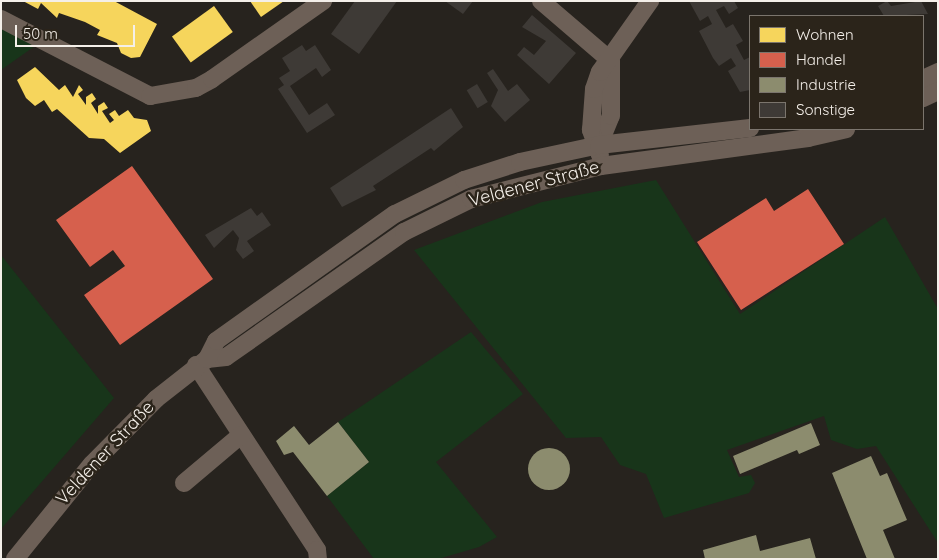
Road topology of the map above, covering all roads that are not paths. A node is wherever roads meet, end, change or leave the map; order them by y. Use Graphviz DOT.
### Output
graph roads {
  1 [pos="323,1"];
  2 [pos="541,1"];
  3 [pos="650,1"];
  4 [pos="1,18"];
  5 [pos="611,61"];
  6 [pos="938,72"];
  7 [pos="924,79"];
  8 [pos="938,91"];
  9 [pos="924,98"];
  10 [pos="749,128"];
  11 [pos="842,130"];
  12 [pos="598,145"];
  13 [pos="601,166"];
  14 [pos="202,362"];
  15 [pos="241,435"];
  16 [pos="184,482"];
  17 [pos="15,559"];
  18 [pos="318,559"];
  1 -- 4 [label="street"];
  2 -- 5 [label="street"];
  3 -- 5 [label="street"];
  5 -- 12 [label="street"];
  6 -- 7 [label="street"];
  8 -- 9 [label="street"];
  10 -- 12 [label="street, Veldener Straße"];
  11 -- 13 [label="street, Veldener Straße"];
  12 -- 13 [label="street"];
  12 -- 14 [label="street, Veldener Straße"];
  13 -- 14 [label="street, Veldener Straße"];
  14 -- 15 [label="street"];
  14 -- 17 [label="street, Veldener Straße"];
  15 -- 16 [label="street"];
  15 -- 18 [label="street"];
}
